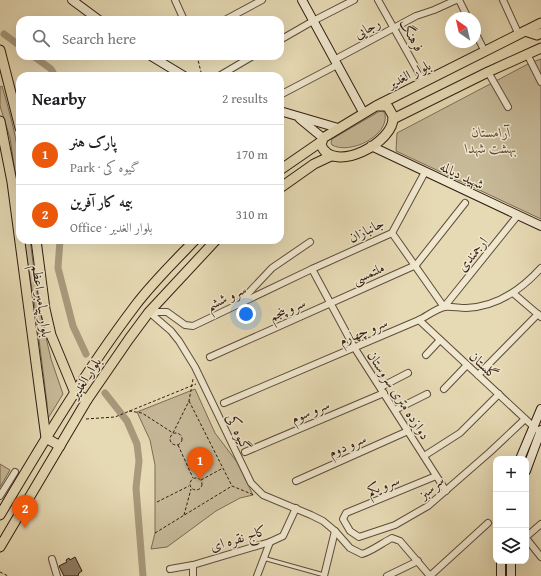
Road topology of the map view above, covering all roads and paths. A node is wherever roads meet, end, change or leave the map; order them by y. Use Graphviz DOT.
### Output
graph roads {
  1 [pos="72,0"];
  2 [pos="175,0"];
  3 [pos="262,0"];
  4 [pos="302,0"];
  5 [pos="354,0"];
  6 [pos="378,0"];
  7 [pos="458,0"];
  8 [pos="504,0"];
  9 [pos="465,12"];
  10 [pos="94,16"];
  11 [pos="182,16"];
  12 [pos="232,16"];
  13 [pos="313,21"];
  14 [pos="541,23"];
  15 [pos="394,28"];
  16 [pos="522,33"];
  17 [pos="284,38"];
  18 [pos="537,43"];
  19 [pos="481,44"];
  20 [pos="0,50"];
  21 [pos="485,52"];
  22 [pos="158,60"];
  23 [pos="198,60"];
  24 [pos="246,60"];
  25 [pos="336,62"];
  26 [pos="177,72"];
  27 [pos="201,72"];
  28 [pos="226,72"];
  29 [pos="488,72"];
  30 [pos="424,82"];
  31 [pos="541,82"];
  32 [pos="284,93"];
  33 [pos="376,106"];
  34 [pos="508,107"];
  35 [pos="16,112"];
  36 [pos="284,112"];
  37 [pos="363,112"];
  38 [pos="298,117"];
  39 [pos="394,119"];
  40 [pos="0,121"];
  41 [pos="338,128"];
  42 [pos="323,139"];
  43 [pos="371,146"];
  44 [pos="331,156"];
  45 [pos="284,167"];
  46 [pos="425,172"];
  47 [pos="284,185"];
  48 [pos="465,203"];
  49 [pos="16,212"];
  50 [pos="518,215"];
  51 [pos="541,226"];
  52 [pos="392,233"];
  53 [pos="310,242"];
  54 [pos="20,244"];
  55 [pos="37,244"];
  56 [pos="191,244"];
  57 [pos="212,244"];
  58 [pos="416,265"];
  59 [pos="541,268"];
  60 [pos="312,269"];
  61 [pos="513,293"];
  62 [pos="331,303"];
  63 [pos="237,305"];
  64 [pos="444,307"];
  65 [pos="150,312"];
  66 [pos="539,315"];
  67 [pos="419,320"];
  68 [pos="440,340"];
  69 [pos="354,348"];
  70 [pos="426,355"];
  71 [pos="210,357"];
  72 [pos="467,365"];
  73 [pos="408,373"];
  74 [pos="478,375"];
  75 [pos="193,379"];
  76 [pos="202,381"];
  77 [pos="192,385"];
  78 [pos="380,387"];
  79 [pos="444,389"];
  80 [pos="75,393"];
  81 [pos="384,393"];
  82 [pos="427,394"];
  83 [pos="498,394"];
  84 [pos="87,400"];
  85 [pos="189,401"];
  86 [pos="224,402"];
  87 [pos="541,409"];
  88 [pos="395,410"];
  89 [pos="129,411"];
  90 [pos="525,419"];
  91 [pos="75,420"];
  92 [pos="533,426"];
  93 [pos="408,431"];
  94 [pos="541,432"];
  95 [pos="173,433"];
  96 [pos="46,438"];
  97 [pos="177,445"];
  98 [pos="60,446"];
  99 [pos="245,452"];
  100 [pos="424,456"];
  101 [pos="521,456"];
  102 [pos="529,463"];
  103 [pos="223,468"];
  104 [pos="15,472"];
  105 [pos="436,476"];
  106 [pos="193,478"];
  107 [pos="201,480"];
  108 [pos="296,481"];
  109 [pos="190,486"];
  110 [pos="232,486"];
  111 [pos="192,488"];
  112 [pos="446,491"];
  113 [pos="263,495"];
  114 [pos="0,496"];
  115 [pos="157,502"];
  116 [pos="296,508"];
  117 [pos="0,515"];
  118 [pos="184,515"];
  119 [pos="343,519"];
  120 [pos="488,523"];
  121 [pos="541,524"];
  122 [pos="387,527"];
  123 [pos="335,531"];
  124 [pos="155,533"];
  125 [pos="529,534"];
  126 [pos="392,538"];
  127 [pos="529,541"];
  128 [pos="270,542"];
  129 [pos="0,547"];
  130 [pos="263,558"];
  131 [pos="541,558"];
  132 [pos="52,559"];
  133 [pos="418,561"];
  134 [pos="501,564"];
  135 [pos="511,564"];
  136 [pos="193,565"];
  137 [pos="170,569"];
  138 [pos="0,572"];
  139 [pos="8,576"];
  140 [pos="57,576"];
  141 [pos="194,576"];
  142 [pos="257,576"];
  143 [pos="324,576"];
  144 [pos="387,576"];
  145 [pos="430,576"];
  146 [pos="501,576"];
  147 [pos="511,576"];
  1 -- 10 [label="street"];
  2 -- 11 [label="street"];
  3 -- 12 [label="street"];
  4 -- 13 [label="street"];
  5 -- 13 [label="street"];
  6 -- 15 [label="street, فرهنگ"];
  7 -- 9 [label="street"];
  7 -- 15 [label="street, رجایی"];
  8 -- 16 [label="street"];
  13 -- 17 [label="street"];
  13 -- 25 [label="street"];
  14 -- 16 [label="main road, بلوار الغدیر"];
  15 -- 25 [label="street, رجایی"];
  15 -- 30 [label="street, فرهنگ"];
  16 -- 18 [label="main road"];
  16 -- 21 [label="main road, بلوار الغدیر"];
  18 -- 29 [label="main road"];
  18 -- 31 [label="street"];
  19 -- 21 [label="street"];
  20 -- 35 [label="main road"];
  21 -- 30 [label="main road, بلوار الغدیر"];
  22 -- 26 [label="street"];
  23 -- 27 [label="path"];
  24 -- 28 [label="street"];
  25 -- 32 [label="street, رجایی"];
  25 -- 37 [label="street"];
  29 -- 34 [label="street"];
  29 -- 39 [label="main road"];
  30 -- 33 [label="main road, بلوار الغدیر"];
  33 -- 37 [label="main road, بلوار الغدیر"];
  33 -- 39 [label="main road"];
  36 -- 38 [label="street"];
  37 -- 41 [label="main road, بلوار الغدیر"];
  38 -- 41 [label="street"];
  38 -- 42 [label="street"];
  39 -- 43 [label="main road"];
  40 -- 49 [label="main road, بلوار پیامبر اعظم"];
  41 -- 42 [label="main road, بلوار الغدیر"];
  42 -- 44 [label="main road"];
  42 -- 45 [label="main road"];
  43 -- 44 [label="main road"];
  43 -- 46 [label="street, شهید دیالمه"];
  44 -- 47 [label="main road"];
  46 -- 50 [label="street, شهید دیالمه"];
  46 -- 52 [label="street, جانبازان"];
  48 -- 58 [label="street"];
  50 -- 51 [label="street, شهید دیالمه"];
  50 -- 64 [label="street, ارجمندی"];
  52 -- 58 [label="street"];
  52 -- 60 [label="street, جانبازان"];
  53 -- 63 [label="street"];
  54 -- 96 [label="main road, بلوار پیامبر اعظم"];
  55 -- 80 [label="main road, بلوار پیامبر اعظم"];
  56 -- 80 [label="main road, بلوار الغدیر"];
  57 -- 65 [label="main road, بلوار الغدیر"];
  58 -- 62 [label="street, ملتمسی"];
  58 -- 64 [label="street"];
  59 -- 61 [label="street, سرو چهارم"];
  60 -- 62 [label="street, دوازده متری سروستان"];
  60 -- 63 [label="street, سرو ششم"];
  61 -- 64 [label="street, سرو چهارم"];
  61 -- 66 [label="street"];
  62 -- 69 [label="street, دوازده متری سروستان"];
  62 -- 71 [label="street, سرو پنجم"];
  63 -- 65 [label="street, سرو ششم"];
  64 -- 67 [label="street, سرو چهارم"];
  65 -- 76 [label="street, گیوه کی"];
  65 -- 84 [label="main road, بلوار الغدیر"];
  66 -- 74 [label="street"];
  67 -- 68 [label="street, گلستان"];
  67 -- 69 [label="street, سرو چهارم"];
  68 -- 70 [label="street"];
  68 -- 72 [label="street, گلستان"];
  69 -- 78 [label="street, دوازده متری سروستان"];
  69 -- 86 [label="street, سرو چهارم"];
  72 -- 74 [label="street, گلستان"];
  72 -- 79 [label="street"];
  73 -- 78 [label="street"];
  74 -- 83 [label="street, گلستان"];
  75 -- 77 [label="path"];
  76 -- 77 [label="path"];
  76 -- 113 [label="street, گیوه کی"];
  77 -- 85 [label="path"];
  77 -- 89 [label="path"];
  78 -- 81 [label="street, دوازده متری سروستان"];
  80 -- 84 [label="main road"];
  80 -- 96 [label="main road, بلوار الغدیر"];
  81 -- 88 [label="street, دوازده متری سروستان"];
  81 -- 99 [label="street, سرو سوم"];
  82 -- 88 [label="street"];
  83 -- 90 [label="street, گلستان"];
  83 -- 100 [label="street"];
  84 -- 91 [label="main road, بلوار الغدیر"];
  85 -- 95 [label="path"];
  85 -- 103 [label="path"];
  87 -- 92 [label="street"];
  88 -- 93 [label="street, دوازده متری سروستان"];
  89 -- 91 [label="path"];
  89 -- 95 [label="path"];
  90 -- 92 [label="street, گلستان"];
  90 -- 112 [label="street, سرسبز"];
  91 -- 98 [label="main road, بلوار الغدیر"];
  92 -- 94 [label="street, گلستان"];
  92 -- 101 [label="street"];
  93 -- 100 [label="street, دوازده متری سروستان"];
  93 -- 108 [label="street, سرو دوم"];
  94 -- 102 [label="street"];
  95 -- 97 [label="path"];
  95 -- 97 [label="path"];
  96 -- 98 [label="main road"];
  96 -- 117 [label="main road, بلوار الغدیر"];
  97 -- 106 [label="path"];
  98 -- 129 [label="main road, بلوار الغدیر"];
  100 -- 105 [label="street, دوازده متری سروستان"];
  103 -- 107 [label="path"];
  103 -- 110 [label="path"];
  104 -- 114 [label="street"];
  105 -- 112 [label="street, دوازده متری سروستان"];
  105 -- 119 [label="street, سرو یکم"];
  106 -- 107 [label="path"];
  106 -- 109 [label="path"];
  107 -- 111 [label="path"];
  109 -- 111 [label="path"];
  109 -- 115 [label="path"];
  110 -- 113 [label="path"];
  110 -- 118 [label="path"];
  111 -- 118 [label="path"];
  112 -- 122 [label="street, سرسبز"];
  113 -- 116 [label="street, گیوه کی"];
  116 -- 123 [label="street, گیوه کی"];
  116 -- 128 [label="street, کاج نقره ای"];
  118 -- 124 [label="path"];
  119 -- 122 [label="street, سرسبز"];
  120 -- 145 [label="street"];
  121 -- 125 [label="street"];
  122 -- 126 [label="street"];
  123 -- 126 [label="street, گیوه کی"];
  123 -- 143 [label="street"];
  126 -- 133 [label="street"];
  127 -- 131 [label="street"];
  128 -- 130 [label="street"];
  128 -- 136 [label="street, کاج نقره ای"];
  130 -- 142 [label="street"];
  130 -- 143 [label="lane"];
  132 -- 140 [label="street"];
  133 -- 144 [label="street"];
  133 -- 145 [label="street"];
  134 -- 146 [label="street"];
  135 -- 147 [label="street"];
  136 -- 137 [label="street, کاج نقره ای"];
  136 -- 141 [label="street"];
  138 -- 139 [label="path"];
}
